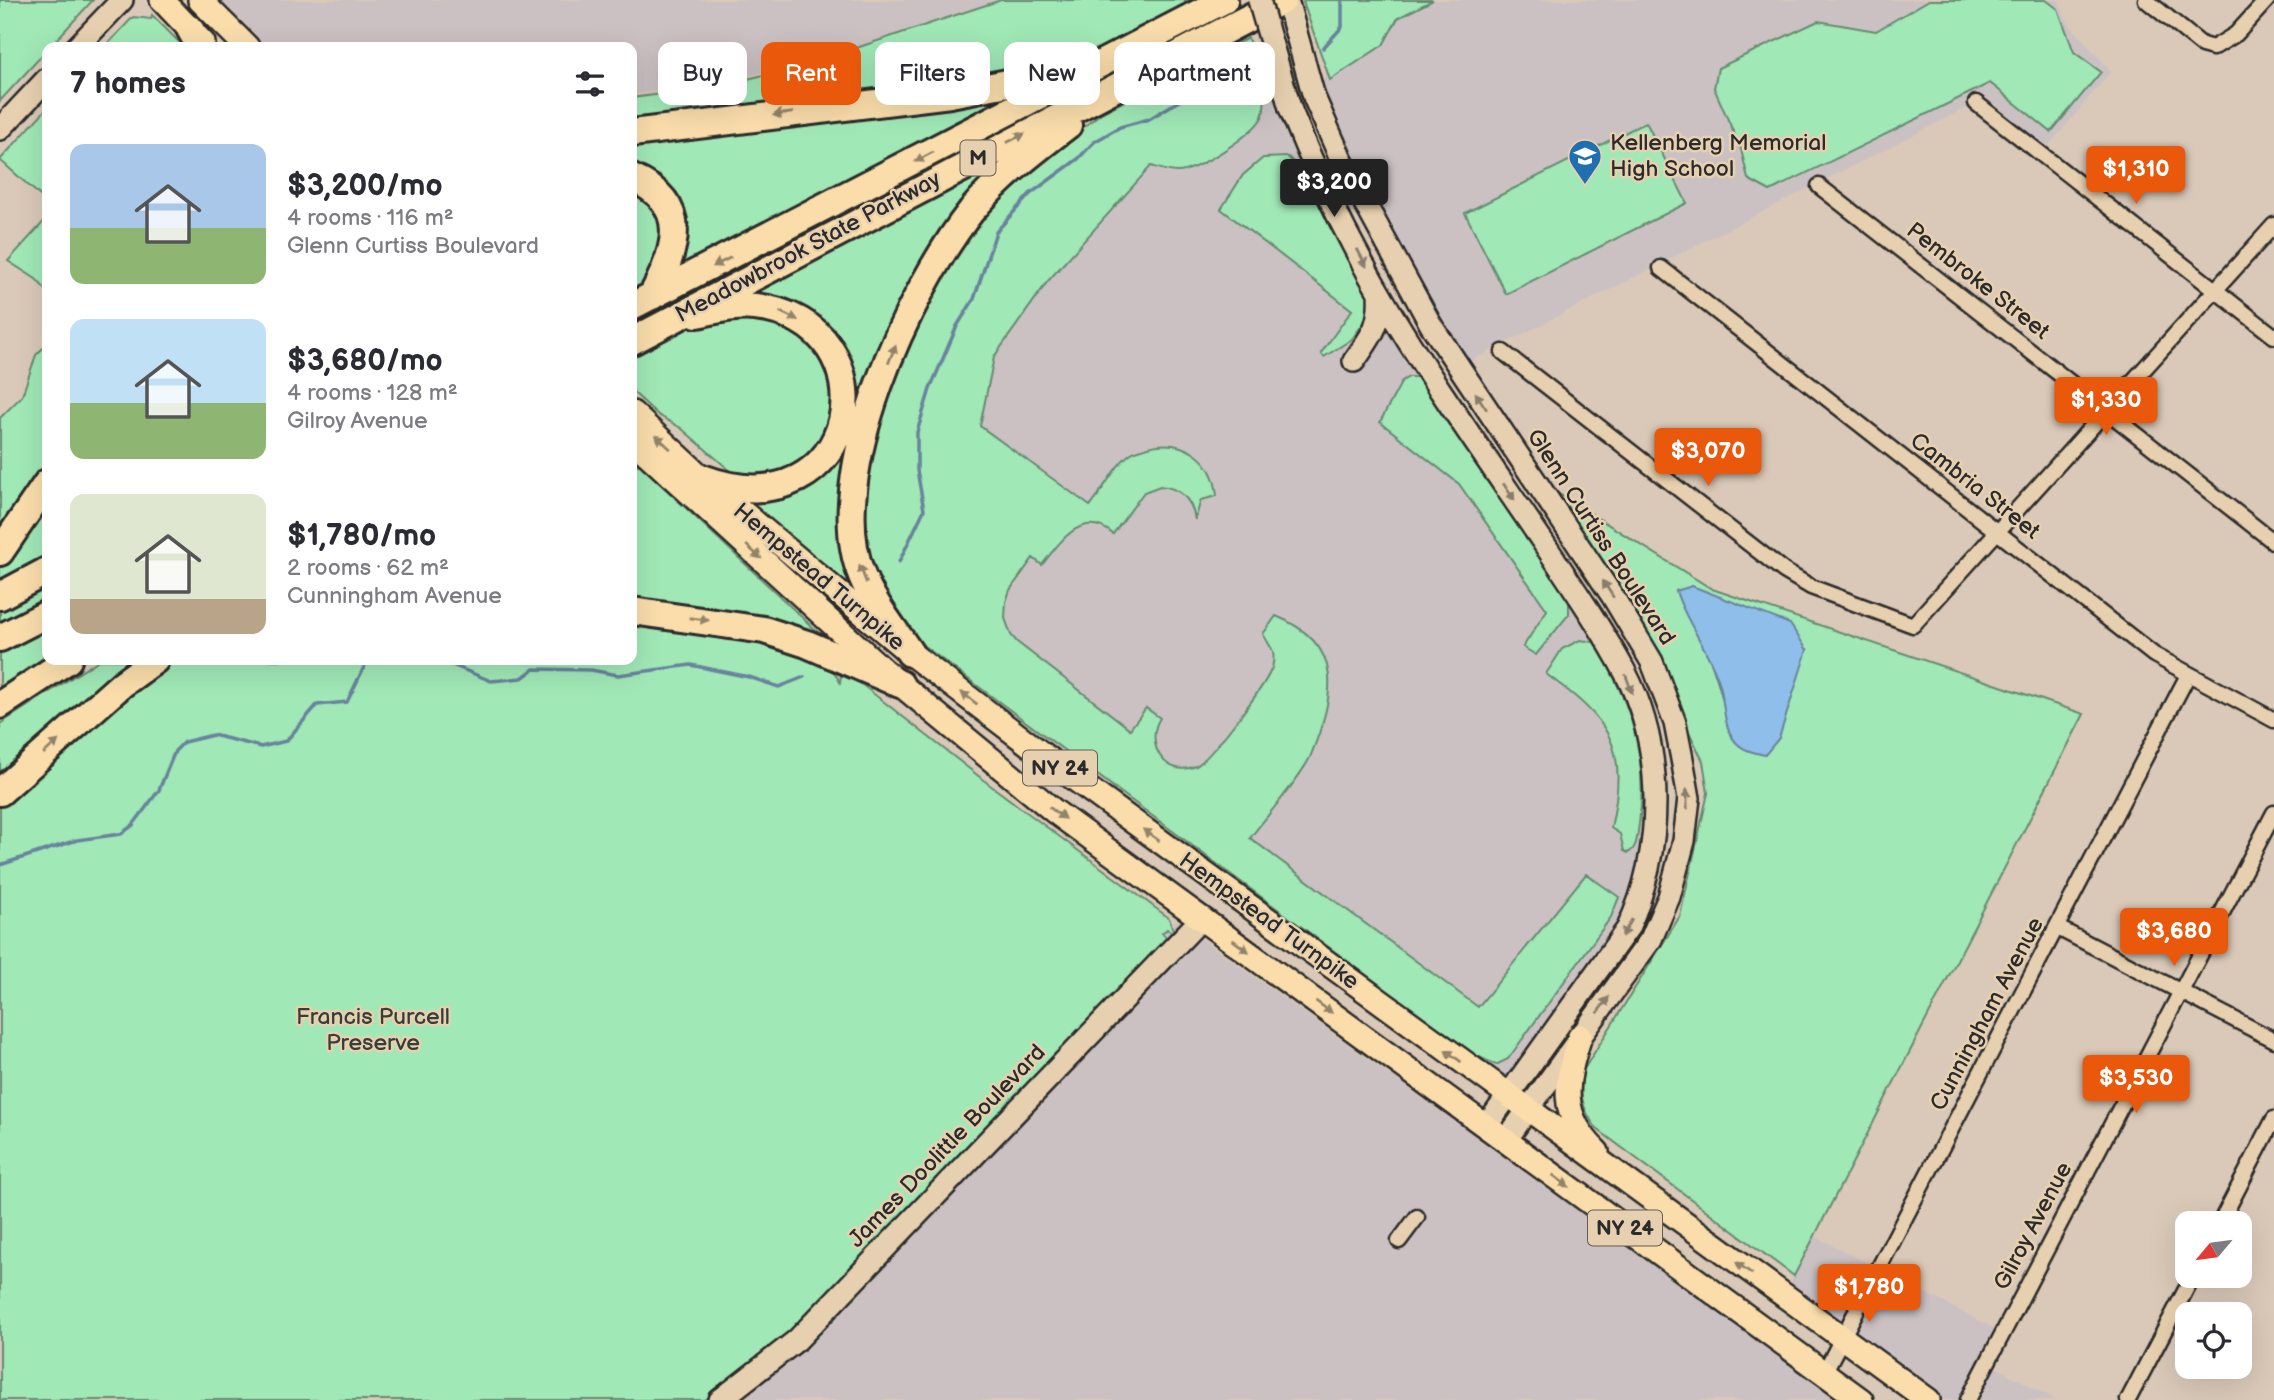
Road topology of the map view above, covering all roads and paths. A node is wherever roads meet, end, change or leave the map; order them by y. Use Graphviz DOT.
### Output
graph roads {
  1 [pos="122,0"];
  2 [pos="162,0"];
  3 [pos="200,0"];
  4 [pos="1224,0"];
  5 [pos="1259,0"];
  6 [pos="1285,0"];
  7 [pos="2146,0"];
  8 [pos="2267,0"];
  9 [pos="199,41"];
  10 [pos="82,42"];
  11 [pos="242,42"];
  12 [pos="1100,64"];
  13 [pos="42,84"];
  14 [pos="1004,84"];
  15 [pos="1107,93"];
  16 [pos="1976,103"];
  17 [pos="1021,105"];
  18 [pos="0,129"];
  19 [pos="637,132"];
  20 [pos="637,180"];
  21 [pos="1323,184"];
  22 [pos="1819,186"];
  23 [pos="1369,210"];
  24 [pos="2274,225"];
  25 [pos="1661,268"];
  26 [pos="2215,290"];
  27 [pos="1379,291"];
  28 [pos="642,301"];
  29 [pos="674,318"];
  30 [pos="2274,336"];
  31 [pos="637,338"];
  32 [pos="1503,352"];
  33 [pos="1354,361"];
  34 [pos="2106,411"];
  35 [pos="637,418"];
  36 [pos="637,445"];
  37 [pos="702,478"];
  38 [pos="42,490"];
  39 [pos="1997,531"];
  40 [pos="2274,542"];
  41 [pos="0,552"];
  42 [pos="42,574"];
  43 [pos="0,596"];
  44 [pos="637,612"];
  45 [pos="42,617"];
  46 [pos="0,638"];
  47 [pos="910,653"];
  48 [pos="60,665"];
  49 [pos="148,665"];
  50 [pos="2188,675"];
  51 [pos="900,684"];
  52 [pos="0,705"];
  53 [pos="2274,720"];
  54 [pos="0,792"];
  55 [pos="2274,813"];
  56 [pos="1641,900"];
  57 [pos="1664,908"];
  58 [pos="1202,918"];
  59 [pos="2058,928"];
  60 [pos="2181,991"];
  61 [pos="1580,1036"];
  62 [pos="2274,1040"];
  63 [pos="1508,1096"];
  64 [pos="1527,1110"];
  65 [pos="2274,1119"];
  66 [pos="1486,1125"];
  67 [pos="1506,1140"];
  68 [pos="1643,1195"];
  69 [pos="2226,1211"];
  70 [pos="1417,1217"];
  71 [pos="1399,1241"];
  72 [pos="2187,1288"];
  73 [pos="1842,1338"];
  74 [pos="1824,1373"];
  75 [pos="720,1400"];
  76 [pos="1861,1400"];
  77 [pos="1928,1400"];
  78 [pos="1968,1400"];
  79 [pos="2128,1400"];
  1 -- 10 [label="main road"];
  2 -- 9 [label="main road"];
  3 -- 11 [label="main road"];
  4 -- 12 [label="highway, Meadowbrook State Parkway / M"];
  5 -- 21 [label="main road, bridge"];
  6 -- 15 [label="highway, Meadowbrook State Parkway / M"];
  6 -- 23 [label="main road, Glenn Curtiss Boulevard"];
  7 -- 8 [label="street"];
  13 -- 18 [label="main road"];
  14 -- 19 [label="highway, one-way"];
  29 -- 15 [label="highway, Meadowbrook State Parkway / M, one-way"];
  47 -- 15 [label="highway, one-way"];
  16 -- 26 [label="street"];
  17 -- 28 [label="highway, Meadowbrook State Parkway / M, one-way"];
  20 -- 28 [label="highway"];
  21 -- 23 [label="main road"];
  21 -- 27 [label="main road, one-way"];
  22 -- 34 [label="street, Pembroke Street"];
  57 -- 23 [label="main road, Glenn Curtiss Boulevard, one-way"];
  24 -- 26 [label="street"];
  25 -- 39 [label="street, Cambria Street"];
  26 -- 30 [label="street"];
  26 -- 34 [label="street"];
  27 -- 33 [label="main road"];
  27 -- 56 [label="main road, one-way"];
  29 -- 31 [label="highway, Meadowbrook State Parkway / M"];
  29 -- 37 [label="highway, one-way"];
  32 -- 39 [label="street"];
  34 -- 39 [label="street"];
  34 -- 40 [label="street, Pembroke Street"];
  37 -- 35 [label="main road, Hempstead Turnpike / NY 24, one-way"];
  36 -- 51 [label="main road, Hempstead Turnpike / NY 24, one-way"];
  37 -- 47 [label="main road, Hempstead Turnpike / NY 24"];
  38 -- 41 [label="highway"];
  39 -- 50 [label="street, Cambria Street"];
  42 -- 43 [label="highway"];
  44 -- 51 [label="highway, one-way"];
  45 -- 46 [label="highway"];
  63 -- 47 [label="main road, Hempstead Turnpike / NY 24, one-way"];
  48 -- 52 [label="highway"];
  54 -- 49 [label="highway, one-way"];
  50 -- 53 [label="street, Cambria Street"];
  50 -- 59 [label="street, Cunningham Avenue"];
  51 -- 58 [label="main road, Hempstead Turnpike / NY 24, one-way"];
  55 -- 60 [label="street, Gilroy Avenue"];
  56 -- 57 [label="main road"];
  56 -- 63 [label="main road, one-way"];
  61 -- 57 [label="main road, Glenn Curtiss Boulevard, one-way"];
  58 -- 66 [label="main road, Hempstead Turnpike / NY 24, one-way"];
  58 -- 75 [label="main road, James Doolittle Boulevard"];
  59 -- 60 [label="street"];
  59 -- 73 [label="street, Cunningham Avenue"];
  60 -- 62 [label="street"];
  60 -- 78 [label="street, Gilroy Avenue"];
  61 -- 64 [label="main road, Glenn Curtiss Boulevard"];
  61 -- 68 [label="main road"];
  63 -- 64 [label="main road, Hempstead Turnpike / NY 24"];
  63 -- 66 [label="main road"];
  64 -- 67 [label="main road, Glenn Curtiss Boulevard"];
  64 -- 68 [label="main road, Hempstead Turnpike / NY 24"];
  65 -- 69 [label="street"];
  66 -- 67 [label="main road, Hempstead Turnpike / NY 24"];
  67 -- 74 [label="main road, Hempstead Turnpike / NY 24, one-way"];
  73 -- 68 [label="main road, Hempstead Turnpike / NY 24, one-way"];
  70 -- 71 [label="street"];
  72 -- 79 [label="street"];
  73 -- 74 [label="street, Cunningham Avenue"];
  73 -- 77 [label="main road, Hempstead Turnpike / NY 24"];
  74 -- 76 [label="main road, Hempstead Turnpike / NY 24"];
}
